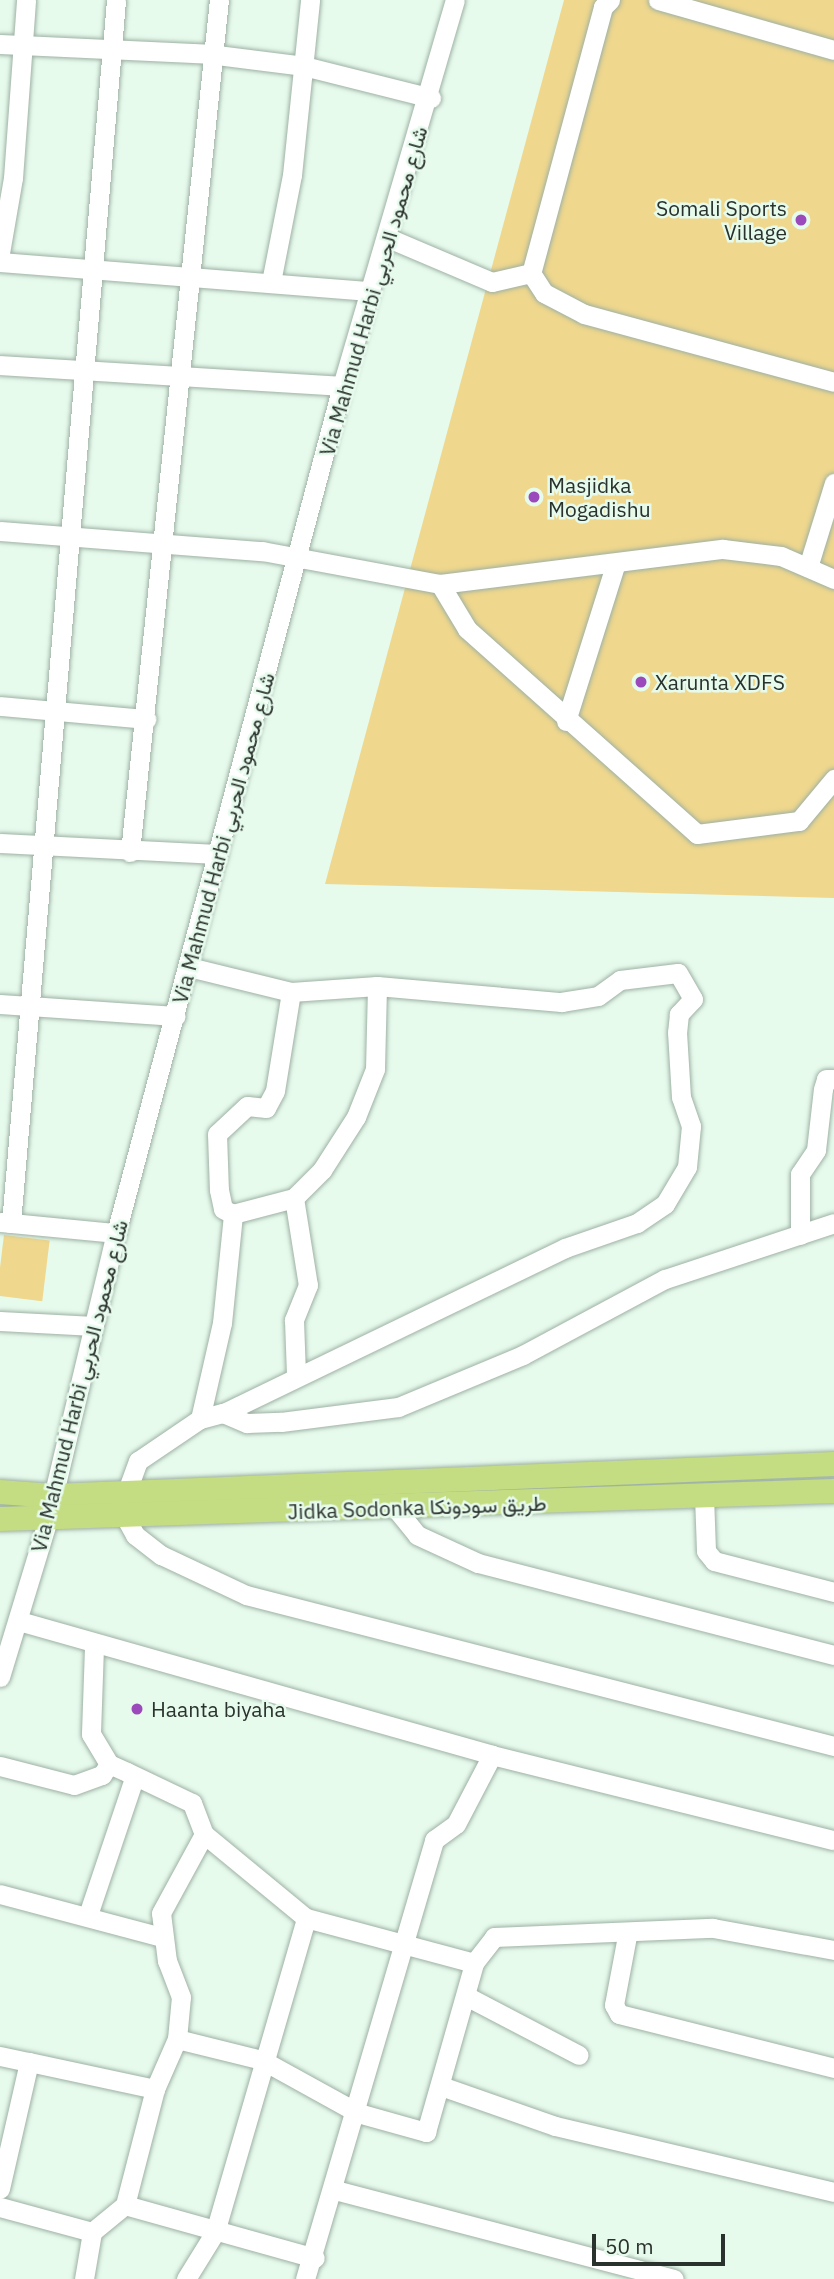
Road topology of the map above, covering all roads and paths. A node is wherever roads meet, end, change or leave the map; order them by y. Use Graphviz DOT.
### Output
graph roads {
  1 [pos="26,0"];
  2 [pos="116,0"];
  3 [pos="219,0"];
  4 [pos="310,0"];
  5 [pos="455,0"];
  6 [pos="610,0"];
  7 [pos="658,0"];
  8 [pos="0,44"];
  9 [pos="21,44"];
  10 [pos="110,47"];
  11 [pos="834,50"];
  12 [pos="209,54"];
  13 [pos="304,66"];
  14 [pos="431,98"];
  15 [pos="386,237"];
  16 [pos="0,253"];
  17 [pos="0,262"];
  18 [pos="95,271"];
  19 [pos="531,272"];
  20 [pos="186,277"];
  21 [pos="271,282"];
  22 [pos="370,291"];
  23 [pos="0,365"];
  24 [pos="82,367"];
  25 [pos="176,373"];
  26 [pos="834,382"];
  27 [pos="342,386"];
  28 [pos="834,483"];
  29 [pos="0,531"];
  30 [pos="71,536"];
  31 [pos="161,542"];
  32 [pos="299,556"];
  33 [pos="615,566"];
  34 [pos="808,567"];
  35 [pos="834,579"];
  36 [pos="440,584"];
  37 [pos="0,706"];
  38 [pos="52,710"];
  39 [pos="146,719"];
  40 [pos="566,721"];
  41 [pos="834,779"];
  42 [pos="0,844"];
  43 [pos="44,847"];
  44 [pos="130,852"];
  45 [pos="218,854"];
  46 [pos="189,967"];
  47 [pos="377,986"];
  48 [pos="291,992"];
  49 [pos="0,1004"];
  50 [pos="31,1006"];
  51 [pos="176,1016"];
  52 [pos="834,1079"];
  53 [pos="294,1198"];
  54 [pos="233,1214"];
  55 [pos="6,1222"];
  56 [pos="834,1223"];
  57 [pos="116,1233"];
  58 [pos="800,1235"];
  59 [pos="0,1321"];
  60 [pos="94,1326"];
  61 [pos="296,1374"];
  62 [pos="223,1413"];
  63 [pos="200,1419"];
  64 [pos="834,1464"];
  65 [pos="524,1475"];
  66 [pos="834,1491"];
  67 [pos="0,1492"];
  68 [pos="53,1496"];
  69 [pos="704,1496"];
  70 [pos="126,1503"];
  71 [pos="526,1503"];
  72 [pos="397,1510"];
  73 [pos="0,1519"];
  74 [pos="47,1522"];
  75 [pos="834,1592"];
  76 [pos="19,1621"];
  77 [pos="94,1647"];
  78 [pos="834,1655"];
  79 [pos="0,1677"];
  80 [pos="834,1746"];
  81 [pos="492,1755"];
  82 [pos="108,1764"];
  83 [pos="0,1766"];
  84 [pos="134,1778"];
  85 [pos="204,1834"];
  86 [pos="834,1840"];
  87 [pos="0,1894"];
  88 [pos="88,1915"];
  89 [pos="306,1918"];
  90 [pos="627,1936"];
  91 [pos="162,1937"];
  92 [pos="399,1944"];
  93 [pos="834,1950"];
  94 [pos="474,1963"];
  95 [pos="466,1996"];
  96 [pos="177,2039"];
  97 [pos="579,2055"];
  98 [pos="0,2056"];
  99 [pos="262,2060"];
  100 [pos="29,2062"];
  101 [pos="834,2068"];
  102 [pos="441,2086"];
  103 [pos="155,2089"];
  104 [pos="358,2113"];
  105 [pos="0,2189"];
  106 [pos="335,2190"];
  107 [pos="834,2192"];
  108 [pos="125,2205"];
  109 [pos="0,2207"];
  110 [pos="92,2232"];
  111 [pos="215,2232"];
  112 [pos="315,2258"];
  113 [pos="84,2279"];
  114 [pos="186,2279"];
  115 [pos="305,2279"];
  116 [pos="674,2279"];
  1 -- 9 [label="street"];
  2 -- 10 [label="street"];
  3 -- 12 [label="street"];
  4 -- 13 [label="street"];
  5 -- 14 [label="street, Via Mahmud Harbi شارع محمود الحربي"];
  6 -- 19 [label="street"];
  7 -- 11 [label="street"];
  8 -- 9 [label="street"];
  9 -- 10 [label="street"];
  9 -- 16 [label="street"];
  10 -- 12 [label="street"];
  10 -- 18 [label="street"];
  12 -- 13 [label="street"];
  12 -- 20 [label="street"];
  13 -- 14 [label="street"];
  13 -- 21 [label="street"];
  14 -- 15 [label="street, Via Mahmud Harbi شارع محمود الحربي"];
  15 -- 19 [label="street"];
  15 -- 22 [label="street, Via Mahmud Harbi شارع محمود الحربي"];
  17 -- 18 [label="street"];
  18 -- 20 [label="street"];
  18 -- 24 [label="street"];
  19 -- 26 [label="street"];
  20 -- 21 [label="street"];
  20 -- 25 [label="street"];
  21 -- 22 [label="street"];
  22 -- 27 [label="street, Via Mahmud Harbi شارع محمود الحربي"];
  23 -- 24 [label="street"];
  24 -- 25 [label="street"];
  24 -- 30 [label="street"];
  25 -- 27 [label="street"];
  25 -- 31 [label="street"];
  27 -- 32 [label="street, Via Mahmud Harbi شارع محمود الحربي"];
  28 -- 34 [label="street"];
  29 -- 30 [label="street"];
  30 -- 31 [label="street"];
  30 -- 38 [label="street"];
  31 -- 32 [label="street"];
  31 -- 39 [label="street"];
  32 -- 36 [label="street"];
  32 -- 45 [label="street, Via Mahmud Harbi شارع محمود الحربي"];
  33 -- 34 [label="street"];
  33 -- 36 [label="street"];
  33 -- 40 [label="street"];
  34 -- 35 [label="street"];
  36 -- 40 [label="street"];
  37 -- 38 [label="street"];
  38 -- 39 [label="street"];
  38 -- 43 [label="street"];
  39 -- 44 [label="street"];
  40 -- 41 [label="street"];
  42 -- 43 [label="street"];
  43 -- 44 [label="street"];
  43 -- 50 [label="street"];
  44 -- 45 [label="street"];
  45 -- 46 [label="street, Via Mahmud Harbi شارع محمود الحربي"];
  46 -- 48 [label="street"];
  46 -- 51 [label="street, Via Mahmud Harbi شارع محمود الحربي"];
  47 -- 48 [label="street"];
  47 -- 53 [label="street"];
  47 -- 61 [label="street"];
  48 -- 54 [label="street"];
  49 -- 50 [label="street"];
  50 -- 51 [label="street"];
  50 -- 55 [label="street"];
  51 -- 57 [label="street, Via Mahmud Harbi شارع محمود الحربي"];
  52 -- 58 [label="street"];
  53 -- 54 [label="street"];
  53 -- 61 [label="street"];
  54 -- 63 [label="street"];
  55 -- 57 [label="street"];
  56 -- 58 [label="street"];
  57 -- 60 [label="street, Via Mahmud Harbi شارع محمود الحربي"];
  58 -- 62 [label="street"];
  59 -- 60 [label="street"];
  60 -- 68 [label="street, Via Mahmud Harbi شارع محمود الحربي"];
  61 -- 62 [label="street"];
  62 -- 63 [label="street"];
  63 -- 70 [label="street"];
  64 -- 65 [label="main road, Jidka Sodonka طريق سودونكا"];
  65 -- 70 [label="main road, Jidka Sodonka طريق سودونكا"];
  65 -- 71 [label="main road"];
  66 -- 69 [label="main road, Jidka Sodonka طريق سودونكا"];
  67 -- 68 [label="main road, Jidka Sodonka طريق سودونكا"];
  68 -- 70 [label="main road, Jidka Sodonka طريق سودونكا"];
  68 -- 74 [label="street, Via Mahmud Harbi شارع محمود الحربي"];
  69 -- 71 [label="main road, Jidka Sodonka طريق سودونكا"];
  69 -- 75 [label="street"];
  70 -- 72 [label="main road, Jidka Sodonka طريق سودونكا"];
  70 -- 74 [label="main road, Jidka Sodonka طريق سودونكا"];
  70 -- 80 [label="street"];
  71 -- 72 [label="main road, Jidka Sodonka طريق سودونكا"];
  72 -- 78 [label="street"];
  73 -- 74 [label="main road, Jidka Sodonka طريق سودونكا"];
  74 -- 76 [label="street, Via Mahmud Harbi شارع محمود الحربي"];
  76 -- 77 [label="street"];
  76 -- 79 [label="street, Via Mahmud Harbi شارع محمود الحربي"];
  77 -- 81 [label="street"];
  77 -- 82 [label="street"];
  81 -- 86 [label="street"];
  81 -- 92 [label="street"];
  82 -- 83 [label="street"];
  82 -- 84 [label="street"];
  84 -- 85 [label="street"];
  84 -- 88 [label="street"];
  85 -- 89 [label="street"];
  85 -- 91 [label="street"];
  87 -- 88 [label="street"];
  88 -- 91 [label="street"];
  89 -- 92 [label="street"];
  89 -- 99 [label="street"];
  90 -- 93 [label="street"];
  90 -- 94 [label="street"];
  90 -- 101 [label="street"];
  91 -- 96 [label="street"];
  92 -- 94 [label="street"];
  92 -- 104 [label="street"];
  94 -- 95 [label="street"];
  95 -- 97 [label="street"];
  95 -- 102 [label="street"];
  96 -- 99 [label="street"];
  96 -- 103 [label="street"];
  98 -- 100 [label="street"];
  99 -- 104 [label="street"];
  99 -- 111 [label="street"];
  100 -- 103 [label="street"];
  100 -- 105 [label="street"];
  102 -- 104 [label="street"];
  102 -- 107 [label="street"];
  103 -- 108 [label="street"];
  104 -- 106 [label="street"];
  106 -- 112 [label="street"];
  106 -- 116 [label="street"];
  108 -- 110 [label="street"];
  108 -- 111 [label="street"];
  109 -- 110 [label="street"];
  110 -- 113 [label="street"];
  111 -- 112 [label="street"];
  111 -- 114 [label="street"];
  112 -- 115 [label="street"];
}
